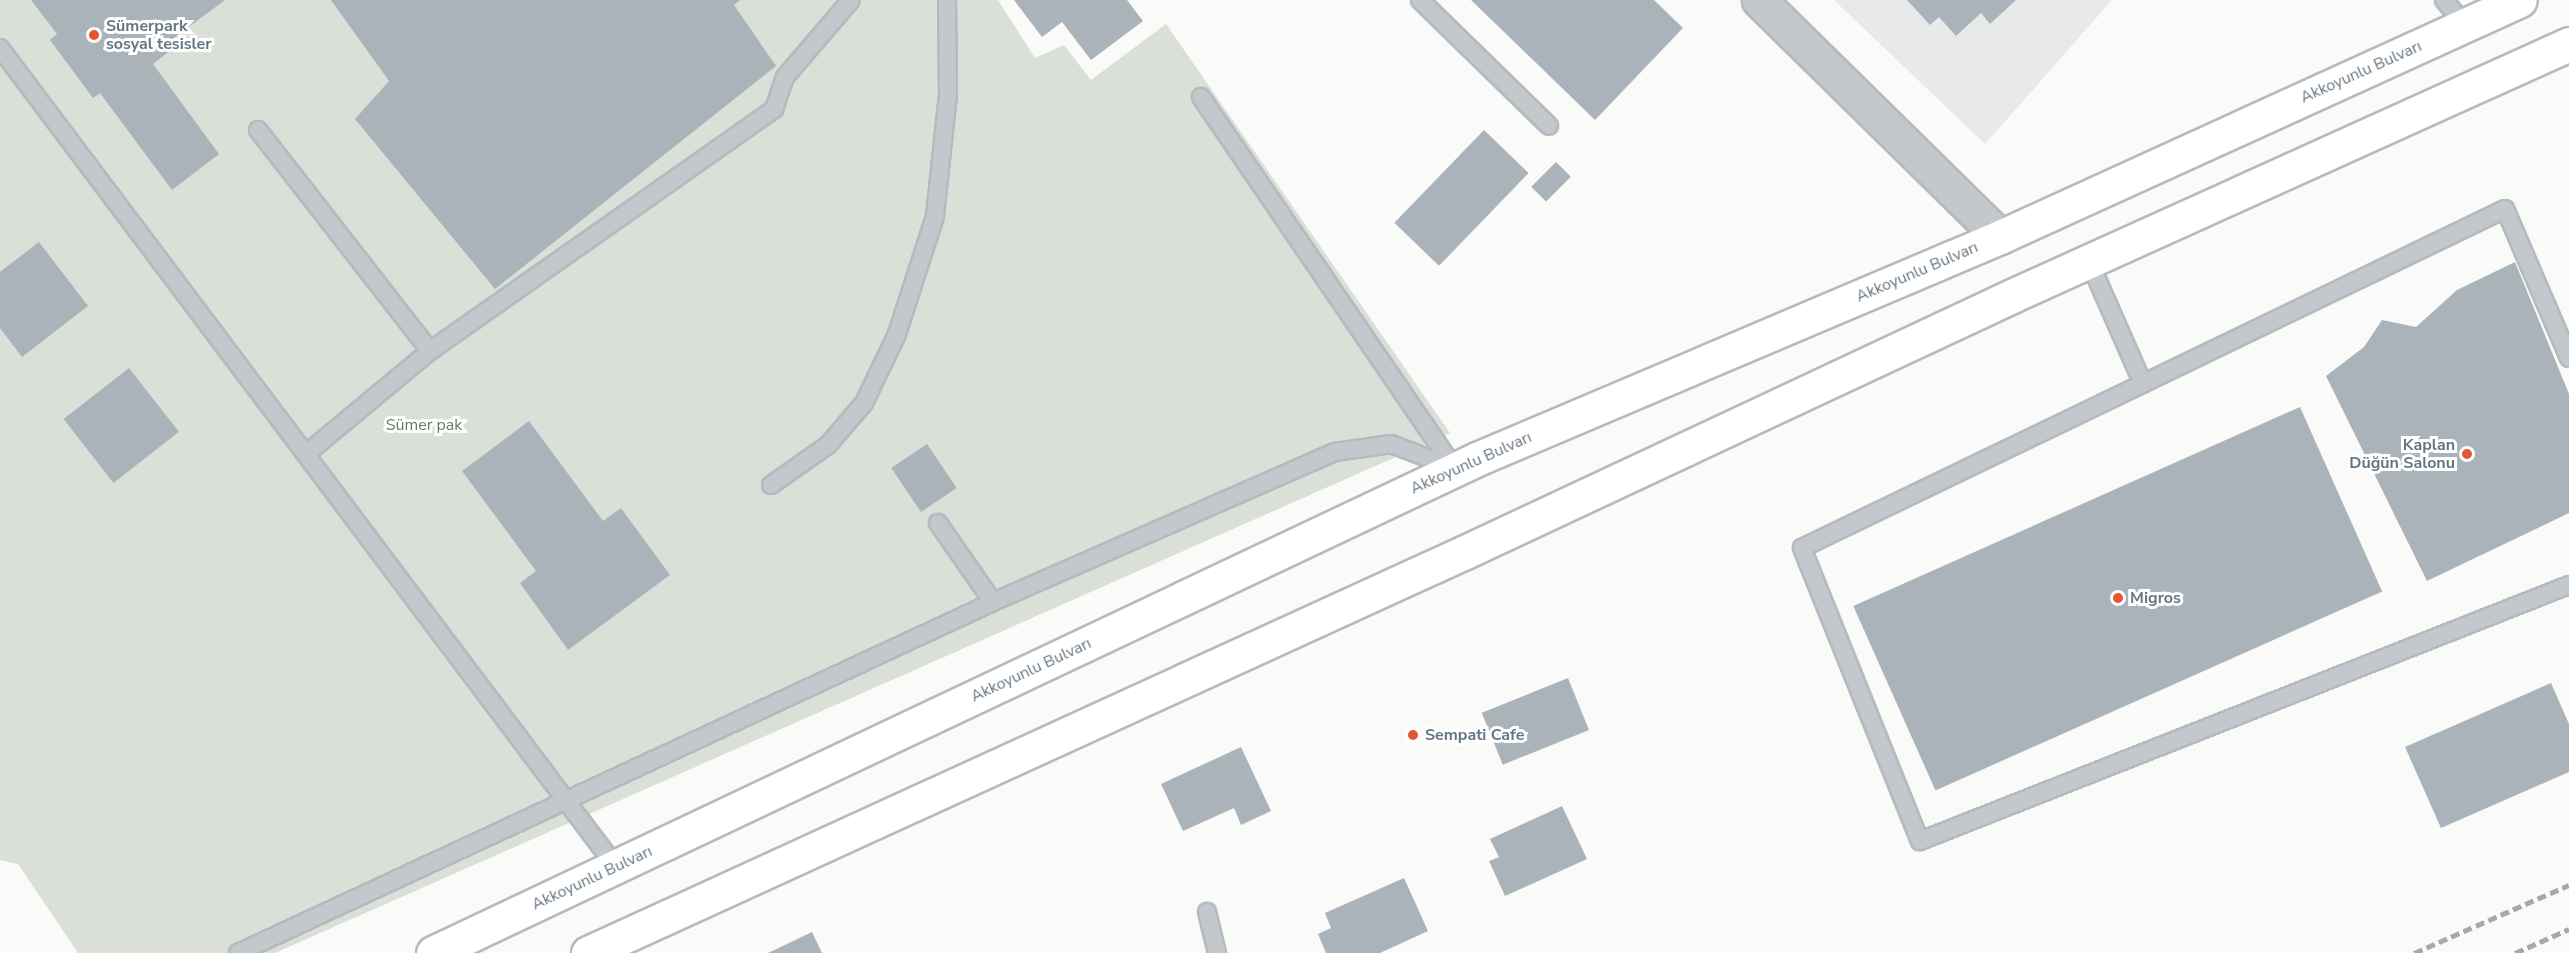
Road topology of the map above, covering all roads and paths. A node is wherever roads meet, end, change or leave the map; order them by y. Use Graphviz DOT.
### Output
graph roads {
  1 [pos="851,0"];
  2 [pos="947,0"];
  3 [pos="1420,0"];
  4 [pos="1759,0"];
  5 [pos="2444,0"];
  6 [pos="2520,0"];
  7 [pos="2464,25"];
  8 [pos="2569,44"];
  9 [pos="0,48"];
  10 [pos="1201,97"];
  11 [pos="1549,126"];
  12 [pos="258,130"];
  13 [pos="2000,237"];
  14 [pos="2089,261"];
  15 [pos="430,351"];
  16 [pos="2569,358"];
  17 [pos="2143,384"];
  18 [pos="306,454"];
  19 [pos="1455,469"];
  20 [pos="771,484"];
  21 [pos="938,523"];
  22 [pos="2569,585"];
  23 [pos="993,602"];
  24 [pos="566,800"];
  25 [pos="616,867"];
  26 [pos="1207,912"];
  27 [pos="238,953"];
  28 [pos="433,953"];
  29 [pos="588,953"];
  30 [pos="1217,953"];
  1 -- 15 [label="lane"];
  2 -- 20 [label="lane"];
  3 -- 11 [label="lane"];
  4 -- 13 [label="street"];
  5 -- 7 [label="lane"];
  6 -- 7 [label="main road, Akkoyunlu Bulvarı"];
  7 -- 13 [label="main road, Akkoyunlu Bulvarı"];
  8 -- 14 [label="main road"];
  9 -- 18 [label="lane"];
  10 -- 19 [label="lane"];
  12 -- 15 [label="lane"];
  13 -- 19 [label="main road, Akkoyunlu Bulvarı"];
  14 -- 17 [label="lane"];
  14 -- 29 [label="main road"];
  15 -- 18 [label="lane"];
  16 -- 17 [label="lane"];
  17 -- 22 [label="lane"];
  18 -- 24 [label="lane"];
  19 -- 23 [label="lane"];
  19 -- 25 [label="main road, Akkoyunlu Bulvarı"];
  21 -- 23 [label="lane"];
  23 -- 24 [label="lane"];
  24 -- 25 [label="lane"];
  24 -- 27 [label="lane"];
  25 -- 28 [label="main road, Akkoyunlu Bulvarı"];
  26 -- 30 [label="lane"];
}
